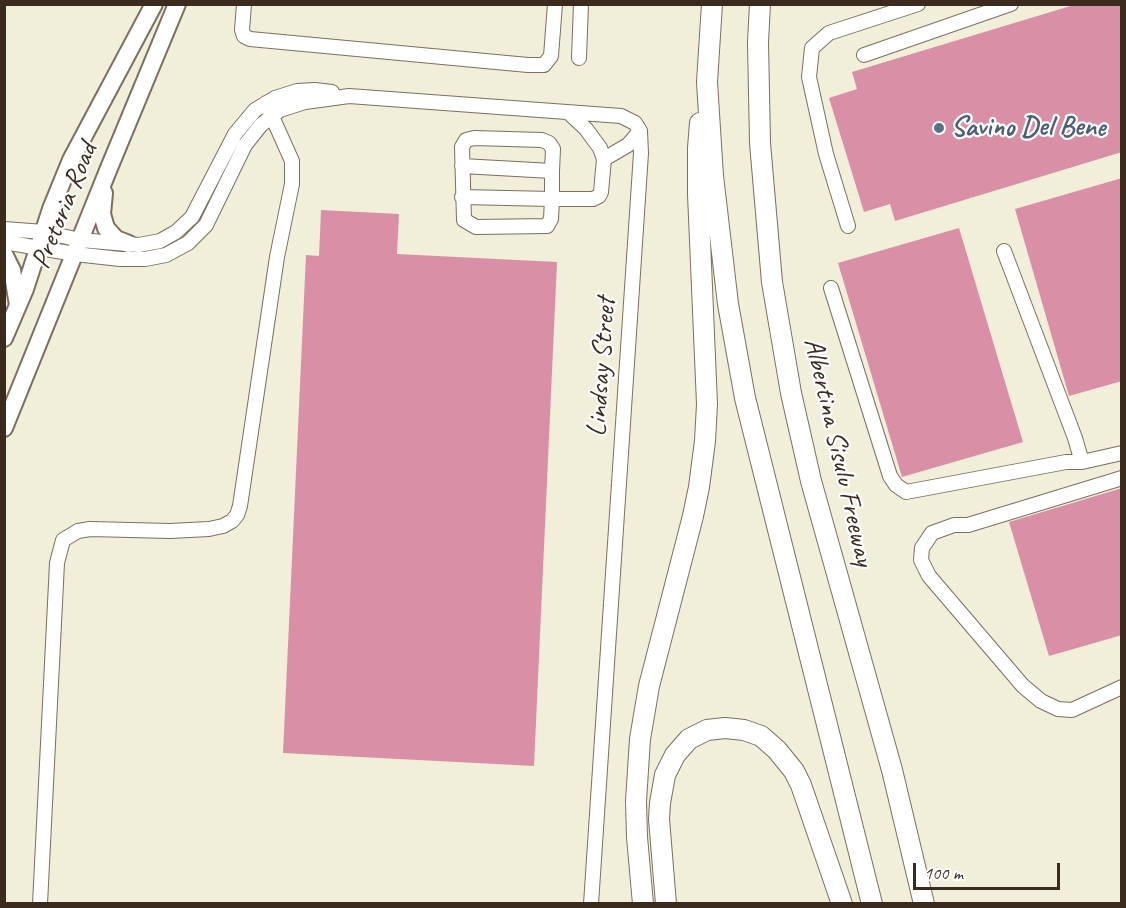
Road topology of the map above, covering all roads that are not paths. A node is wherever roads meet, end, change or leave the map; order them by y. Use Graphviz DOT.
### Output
graph roads {
  1 [pos="154,4"];
  2 [pos="177,4"];
  3 [pos="244,4"];
  4 [pos="548,4"];
  5 [pos="581,4"];
  6 [pos="712,4"];
  7 [pos="760,4"];
  8 [pos="918,4"];
  9 [pos="1011,4"];
  10 [pos="555,5"];
  11 [pos="864,55"];
  12 [pos="579,58"];
  13 [pos="708,82"];
  14 [pos="268,109"];
  15 [pos="570,114"];
  16 [pos="640,131"];
  17 [pos="604,159"];
  18 [pos="462,166"];
  19 [pos="109,168"];
  20 [pos="552,171"];
  21 [pos="462,197"];
  22 [pos="552,199"];
  23 [pos="848,226"];
  24 [pos="4,229"];
  25 [pos="41,240"];
  26 [pos="4,242"];
  27 [pos="129,244"];
  28 [pos="78,247"];
  29 [pos="1004,251"];
  30 [pos="4,255"];
  31 [pos="831,288"];
  32 [pos="18,306"];
  33 [pos="4,338"];
  34 [pos="4,428"];
  35 [pos="1122,453"];
  36 [pos="1082,462"];
  37 [pos="1122,478"];
  38 [pos="1122,687"];
  39 [pos="892,770"];
  40 [pos="40,903"];
  41 [pos="591,903"];
  42 [pos="643,903"];
  43 [pos="668,903"];
  44 [pos="842,903"];
  45 [pos="872,903"];
  46 [pos="924,903"];
  47 [pos="934,903"];
  1 -- 25 [label="main road, Pretoria Road"];
  2 -- 19 [label="main road, Pretoria Road"];
  3 -- 10 [label="street"];
  4 -- 10 [label="street"];
  5 -- 12 [label="street"];
  6 -- 13 [label="highway"];
  7 -- 39 [label="highway, Albertina Sisulu Freeway"];
  8 -- 23 [label="street"];
  9 -- 11 [label="street"];
  13 -- 42 [label="highway"];
  13 -- 45 [label="highway"];
  14 -- 15 [label="street"];
  14 -- 27 [label="street"];
  14 -- 28 [label="street"];
  14 -- 40 [label="street"];
  15 -- 16 [label="street"];
  15 -- 17 [label="street"];
  16 -- 17 [label="street"];
  16 -- 41 [label="street, Lindsay Street"];
  17 -- 22 [label="street"];
  18 -- 20 [label="street"];
  18 -- 20 [label="street"];
  18 -- 21 [label="street"];
  19 -- 27 [label="main road"];
  19 -- 28 [label="main road, Pretoria Road"];
  20 -- 22 [label="street"];
  21 -- 22 [label="street"];
  21 -- 22 [label="street"];
  24 -- 25 [label="street"];
  25 -- 26 [label="street"];
  25 -- 28 [label="street"];
  25 -- 32 [label="main road, Pretoria Road"];
  27 -- 28 [label="street"];
  28 -- 34 [label="main road, Pretoria Road"];
  29 -- 36 [label="street"];
  30 -- 32 [label="main road"];
  31 -- 36 [label="street"];
  32 -- 33 [label="main road, Pretoria Road"];
  35 -- 36 [label="street"];
  37 -- 38 [label="street"];
  39 -- 46 [label="highway, Albertina Sisulu Freeway"];
  39 -- 47 [label="highway"];
  43 -- 44 [label="highway"];
}
